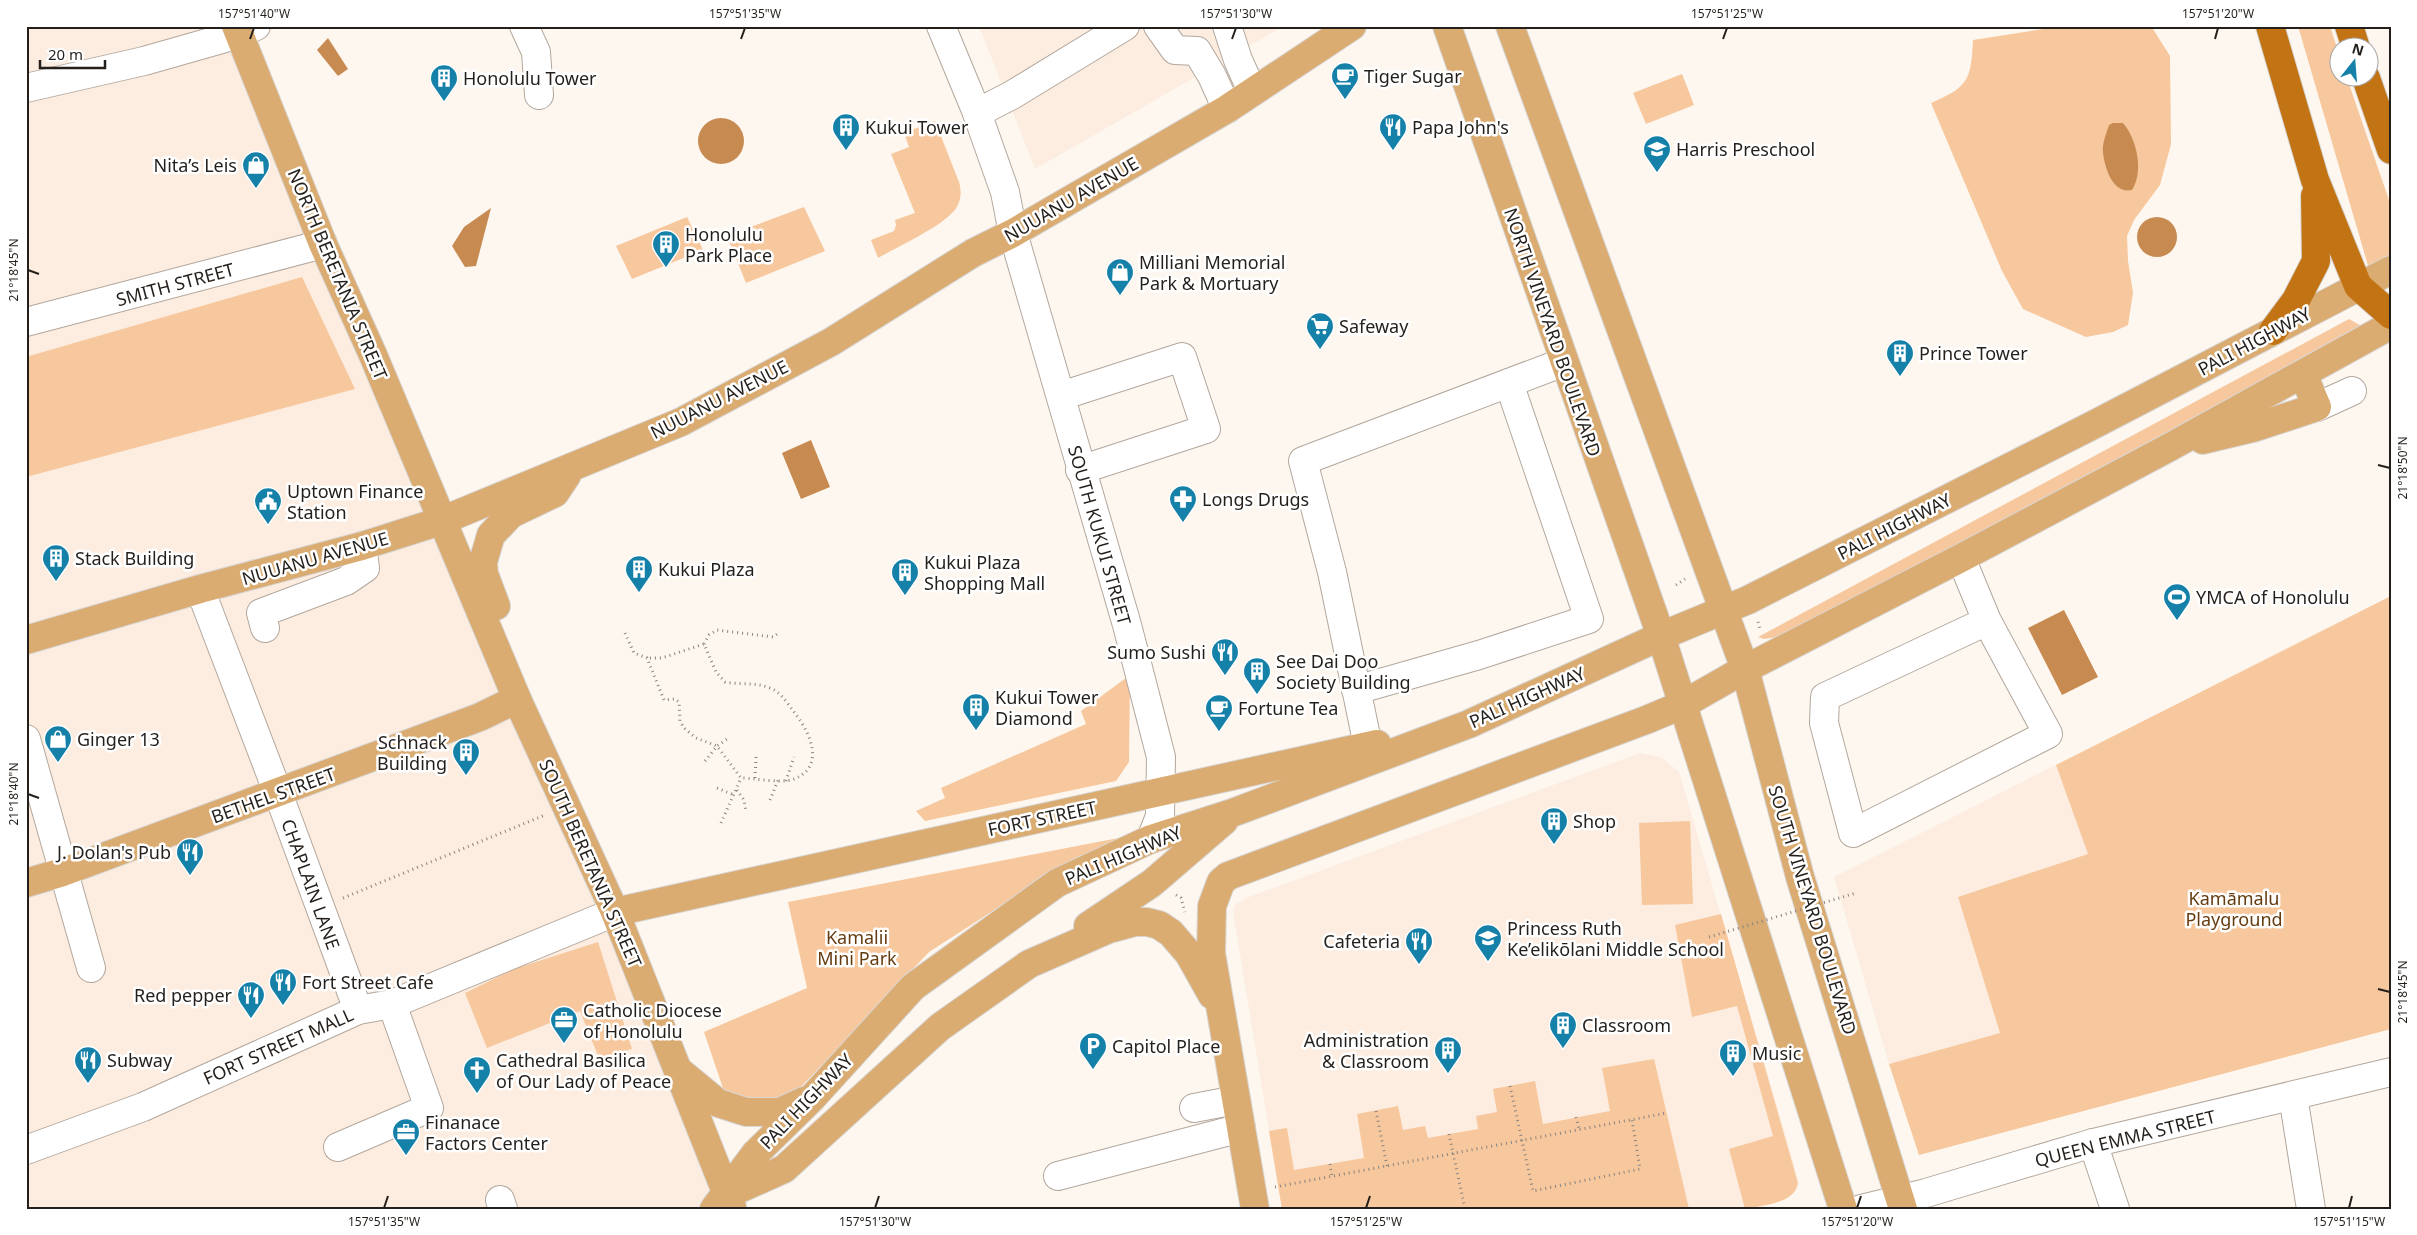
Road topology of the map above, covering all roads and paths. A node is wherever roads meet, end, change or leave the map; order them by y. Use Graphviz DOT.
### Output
graph roads {
  1 [pos="524,26"];
  2 [pos="940,26"];
  3 [pos="1125,26"];
  4 [pos="1158,26"];
  5 [pos="1227,26"];
  6 [pos="1352,26"];
  7 [pos="1447,26"];
  8 [pos="1510,26"];
  9 [pos="2270,26"];
  10 [pos="2349,26"];
  11 [pos="243,29"];
  12 [pos="2353,38"];
  13 [pos="26,88"];
  14 [pos="2369,88"];
  15 [pos="1252,91"];
  16 [pos="539,95"];
  17 [pos="1227,109"];
  18 [pos="977,113"];
  19 [pos="2391,150"];
  20 [pos="2315,180"];
  21 [pos="1013,234"];
  22 [pos="323,244"];
  23 [pos="2391,270"];
  24 [pos="2358,286"];
  25 [pos="2391,315"];
  26 [pos="26,322"];
  27 [pos="2391,325"];
  28 [pos="2273,331"];
  29 [pos="1564,362"];
  30 [pos="2303,374"];
  31 [pos="1510,383"];
  32 [pos="2352,391"];
  33 [pos="1061,396"];
  34 [pos="2317,407"];
  35 [pos="2170,448"];
  36 [pos="574,465"];
  37 [pos="1080,470"];
  38 [pos="441,521"];
  39 [pos="362,546"];
  40 [pos="1961,558"];
  41 [pos="1685,579"];
  42 [pos="1676,585"];
  43 [pos="200,589"];
  44 [pos="1724,611"];
  45 [pos="1987,621"];
  46 [pos="1757,622"];
  47 [pos="265,628"];
  48 [pos="1760,629"];
  49 [pos="780,632"];
  50 [pos="625,633"];
  51 [pos="1661,636"];
  52 [pos="26,640"];
  53 [pos="704,644"];
  54 [pos="647,658"];
  55 [pos="1745,669"];
  56 [pos="1356,690"];
  57 [pos="517,699"];
  58 [pos="1682,705"];
  59 [pos="1469,724"];
  60 [pos="730,737"];
  61 [pos="26,739"];
  62 [pos="717,746"];
  63 [pos="1368,746"];
  64 [pos="756,757"];
  65 [pos="794,758"];
  66 [pos="705,761"];
  67 [pos="741,778"];
  68 [pos="755,778"];
  69 [pos="778,780"];
  70 [pos="786,781"];
  71 [pos="717,788"];
  72 [pos="736,790"];
  73 [pos="1162,791"];
  74 [pos="278,793"];
  75 [pos="734,794"];
  76 [pos="770,800"];
  77 [pos="566,806"];
  78 [pos="746,811"];
  79 [pos="1232,813"];
  80 [pos="721,824"];
  81 [pos="1151,839"];
  82 [pos="63,872"];
  83 [pos="26,883"];
  84 [pos="1856,893"];
  85 [pos="1167,895"];
  86 [pos="319,907"];
  87 [pos="615,912"];
  88 [pos="1186,919"];
  89 [pos="1709,938"];
  90 [pos="1029,964"];
  91 [pos="92,968"];
  92 [pos="392,1004"];
  93 [pos="358,1010"];
  94 [pos="1221,1011"];
  95 [pos="677,1069"];
  96 [pos="2391,1072"];
  97 [pos="1510,1086"];
  98 [pos="2293,1096"];
  99 [pos="812,1098"];
  100 [pos="1236,1100"];
  101 [pos="1194,1108"];
  102 [pos="1376,1110"];
  103 [pos="1667,1113"];
  104 [pos="1576,1117"];
  105 [pos="1632,1120"];
  106 [pos="1241,1128"];
  107 [pos="1579,1130"];
  108 [pos="1449,1134"];
  109 [pos="1523,1140"];
  110 [pos="2093,1143"];
  111 [pos="338,1147"];
  112 [pos="26,1150"];
  113 [pos="1454,1154"];
  114 [pos="1330,1164"];
  115 [pos="1387,1166"];
  116 [pos="1058,1176"];
  117 [pos="1332,1176"];
  118 [pos="1273,1188"];
  119 [pos="724,1204"];
  120 [pos="1902,1205"];
  121 [pos="1255,1209"];
  122 [pos="1465,1209"];
  123 [pos="1843,1209"];
  124 [pos="1861,1209"];
  125 [pos="2115,1209"];
  126 [pos="2311,1209"];
  1 -- 16 [label="street"];
  2 -- 18 [label="street, SOUTH KUKUI STREET"];
  3 -- 18 [label="street"];
  4 -- 17 [label="street"];
  5 -- 15 [label="street"];
  6 -- 15 [label="main road, NUUANU AVENUE"];
  7 -- 29 [label="main road, NORTH VINEYARD BOULEVARD"];
  8 -- 44 [label="main road"];
  9 -- 20 [label="highway"];
  10 -- 12 [label="highway"];
  11 -- 13 [label="street"];
  11 -- 22 [label="main road, NORTH BERETANIA STREET"];
  14 -- 19 [label="highway"];
  15 -- 17 [label="main road, NUUANU AVENUE"];
  17 -- 21 [label="main road, NUUANU AVENUE"];
  18 -- 21 [label="street, SOUTH KUKUI STREET"];
  20 -- 24 [label="highway"];
  20 -- 28 [label="highway"];
  21 -- 33 [label="street, SOUTH KUKUI STREET"];
  21 -- 36 [label="main road, NUUANU AVENUE"];
  22 -- 26 [label="street, SMITH STREET"];
  22 -- 38 [label="main road, NORTH BERETANIA STREET"];
  23 -- 24 [label="main road, PALI HIGHWAY"];
  24 -- 25 [label="highway"];
  24 -- 28 [label="main road, PALI HIGHWAY"];
  27 -- 30 [label="main road"];
  28 -- 44 [label="main road, PALI HIGHWAY"];
  29 -- 31 [label="street"];
  29 -- 51 [label="main road, NORTH VINEYARD BOULEVARD"];
  30 -- 34 [label="main road"];
  30 -- 35 [label="main road"];
  31 -- 56 [label="street"];
  31 -- 56 [label="street"];
  32 -- 34 [label="street"];
  33 -- 37 [label="street, SOUTH KUKUI STREET"];
  33 -- 37 [label="street"];
  34 -- 35 [label="main road"];
  35 -- 40 [label="main road"];
  36 -- 38 [label="main road, NUUANU AVENUE"];
  36 -- 57 [label="main road"];
  37 -- 73 [label="street, SOUTH KUKUI STREET"];
  38 -- 39 [label="main road, NUUANU AVENUE"];
  38 -- 57 [label="main road, SOUTH BERETANIA STREET"];
  39 -- 43 [label="main road, NUUANU AVENUE"];
  39 -- 47 [label="street"];
  40 -- 45 [label="street"];
  40 -- 55 [label="main road"];
  41 -- 42 [label="path"];
  43 -- 52 [label="main road, NUUANU AVENUE"];
  43 -- 74 [label="street, CHAPLAIN LANE"];
  44 -- 51 [label="main road, PALI HIGHWAY"];
  44 -- 55 [label="main road, SOUTH VINEYARD BOULEVARD"];
  45 -- 45 [label="street"];
  46 -- 48 [label="path"];
  49 -- 53 [label="path"];
  50 -- 54 [label="path"];
  51 -- 58 [label="main road"];
  51 -- 59 [label="main road, PALI HIGHWAY"];
  53 -- 54 [label="path"];
  53 -- 70 [label="path"];
  54 -- 62 [label="path"];
  55 -- 58 [label="main road"];
  55 -- 120 [label="main road, SOUTH VINEYARD BOULEVARD"];
  56 -- 63 [label="street"];
  57 -- 74 [label="main road, BETHEL STREET"];
  57 -- 77 [label="main road, SOUTH BERETANIA STREET"];
  58 -- 94 [label="main road"];
  58 -- 123 [label="main road"];
  59 -- 63 [label="main road, FORT STREET"];
  59 -- 79 [label="main road, PALI HIGHWAY"];
  60 -- 62 [label="path"];
  61 -- 82 [label="street"];
  62 -- 66 [label="path"];
  62 -- 67 [label="path"];
  63 -- 73 [label="main road, FORT STREET"];
  64 -- 68 [label="path"];
  65 -- 70 [label="path"];
  67 -- 68 [label="path"];
  67 -- 72 [label="path"];
  68 -- 69 [label="path"];
  69 -- 70 [label="path"];
  69 -- 76 [label="path"];
  71 -- 75 [label="path"];
  72 -- 75 [label="path"];
  72 -- 78 [label="path"];
  73 -- 81 [label="street, SOUTH KUKUI STREET"];
  73 -- 87 [label="main road, FORT STREET"];
  74 -- 82 [label="main road, BETHEL STREET"];
  74 -- 86 [label="street, CHAPLAIN LANE"];
  75 -- 80 [label="path"];
  77 -- 86 [label="path"];
  77 -- 87 [label="main road, SOUTH BERETANIA STREET"];
  79 -- 81 [label="main road, PALI HIGHWAY"];
  79 -- 90 [label="main road"];
  81 -- 99 [label="main road, PALI HIGHWAY"];
  82 -- 83 [label="main road, BETHEL STREET"];
  82 -- 91 [label="street"];
  84 -- 89 [label="path, bridge"];
  85 -- 88 [label="path"];
  86 -- 93 [label="street, CHAPLAIN LANE"];
  87 -- 92 [label="street, FORT STREET MALL"];
  87 -- 95 [label="main road, SOUTH BERETANIA STREET"];
  90 -- 94 [label="main road"];
  90 -- 119 [label="main road"];
  92 -- 93 [label="street, FORT STREET MALL"];
  92 -- 111 [label="street"];
  93 -- 112 [label="street, FORT STREET MALL"];
  94 -- 100 [label="main road"];
  95 -- 99 [label="main road"];
  95 -- 119 [label="main road, SOUTH BERETANIA STREET"];
  96 -- 98 [label="street, QUEEN EMMA STREET"];
  97 -- 109 [label="path"];
  98 -- 110 [label="street, QUEEN EMMA STREET"];
  98 -- 126 [label="street"];
  99 -- 119 [label="main road, PALI HIGHWAY"];
  100 -- 101 [label="street"];
  100 -- 106 [label="main road"];
  102 -- 115 [label="path"];
  103 -- 105 [label="path"];
  104 -- 107 [label="path"];
  105 -- 107 [label="path"];
  105 -- 109 [label="path"];
  106 -- 116 [label="street"];
  106 -- 121 [label="main road"];
  107 -- 109 [label="path"];
  108 -- 113 [label="path"];
  109 -- 113 [label="path"];
  110 -- 120 [label="street, QUEEN EMMA STREET"];
  110 -- 125 [label="street"];
  113 -- 115 [label="path"];
  113 -- 122 [label="path"];
  114 -- 117 [label="path"];
  115 -- 117 [label="path"];
  117 -- 118 [label="path"];
  120 -- 124 [label="street, QUEEN EMMA STREET"];
}
